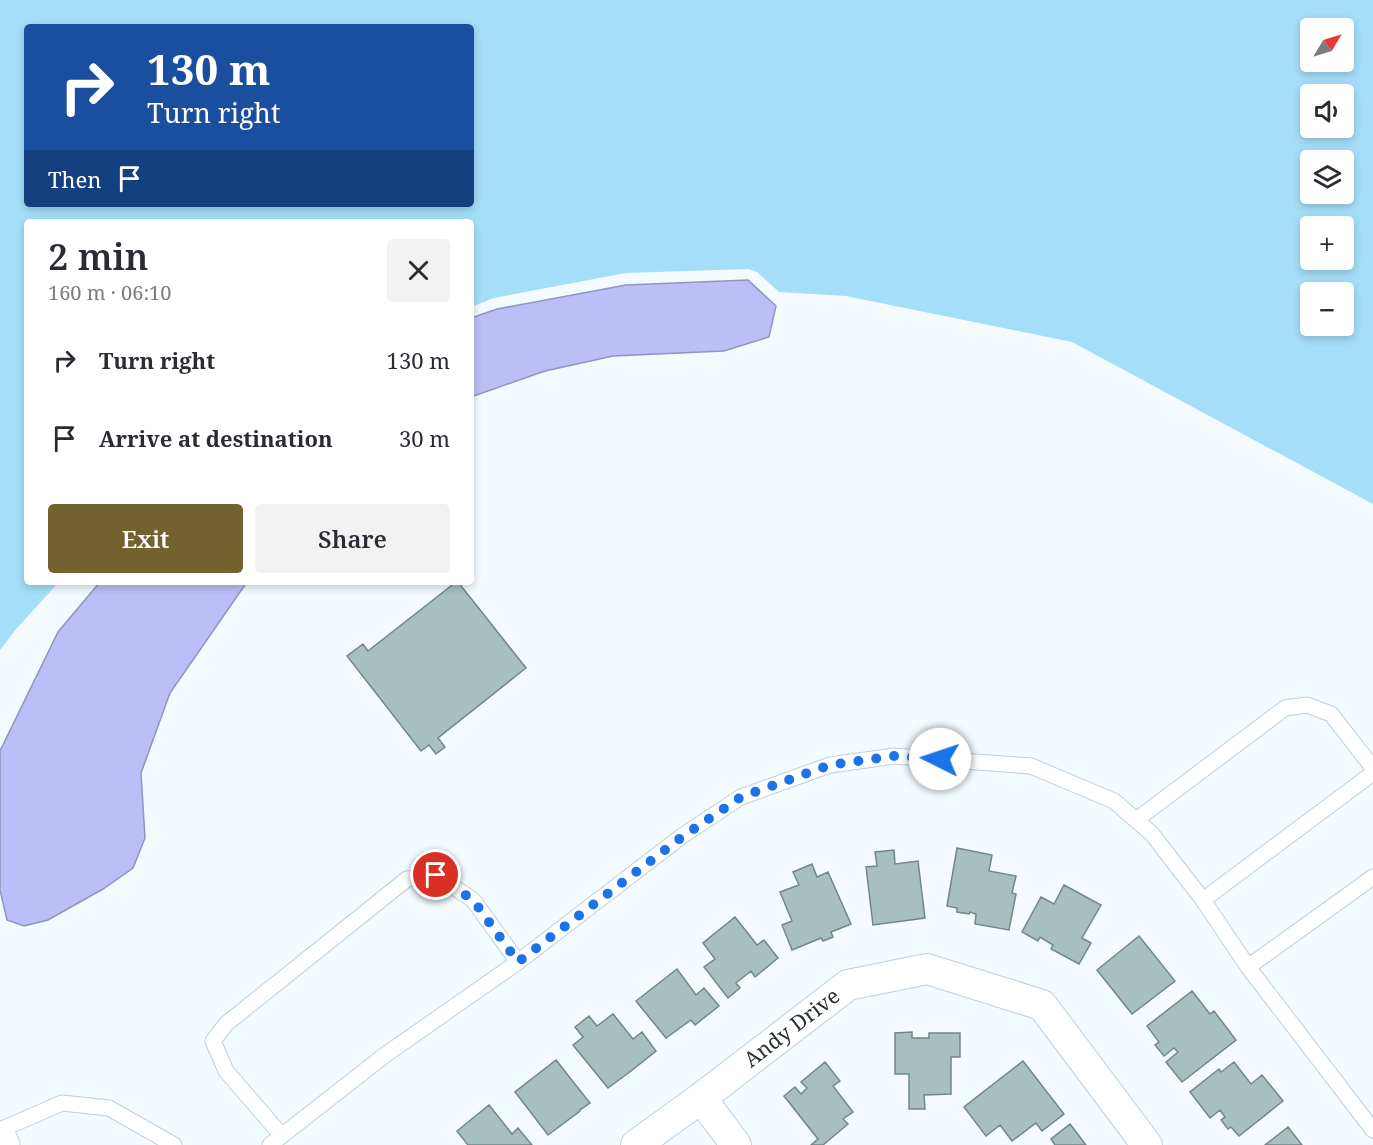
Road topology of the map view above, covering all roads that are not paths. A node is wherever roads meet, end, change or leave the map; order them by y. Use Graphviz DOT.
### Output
graph roads {
  1 [pos="1373,768"];
  2 [pos="1373,773"];
  3 [pos="1136,820"];
  4 [pos="1373,877"];
  5 [pos="1203,900"];
  6 [pos="518,962"];
  7 [pos="1248,967"];
  8 [pos="701,1098"];
  9 [pos="0,1130"];
  10 [pos="1373,1130"];
  11 [pos="0,1139"];
  12 [pos="276,1140"];
  13 [pos="3,1145"];
  14 [pos="174,1145"];
  15 [pos="636,1145"];
  16 [pos="736,1145"];
  17 [pos="1147,1145"];
  1 -- 3 [label="lane"];
  2 -- 5 [label="lane"];
  3 -- 5 [label="lane"];
  3 -- 6 [label="lane"];
  4 -- 7 [label="lane"];
  5 -- 7 [label="lane"];
  6 -- 12 [label="lane"];
  6 -- 12 [label="lane"];
  7 -- 10 [label="lane"];
  8 -- 15 [label="street, Andy Drive"];
  8 -- 16 [label="street"];
  8 -- 17 [label="street, Andy Drive"];
  9 -- 14 [label="lane"];
  11 -- 13 [label="main road"];
}
